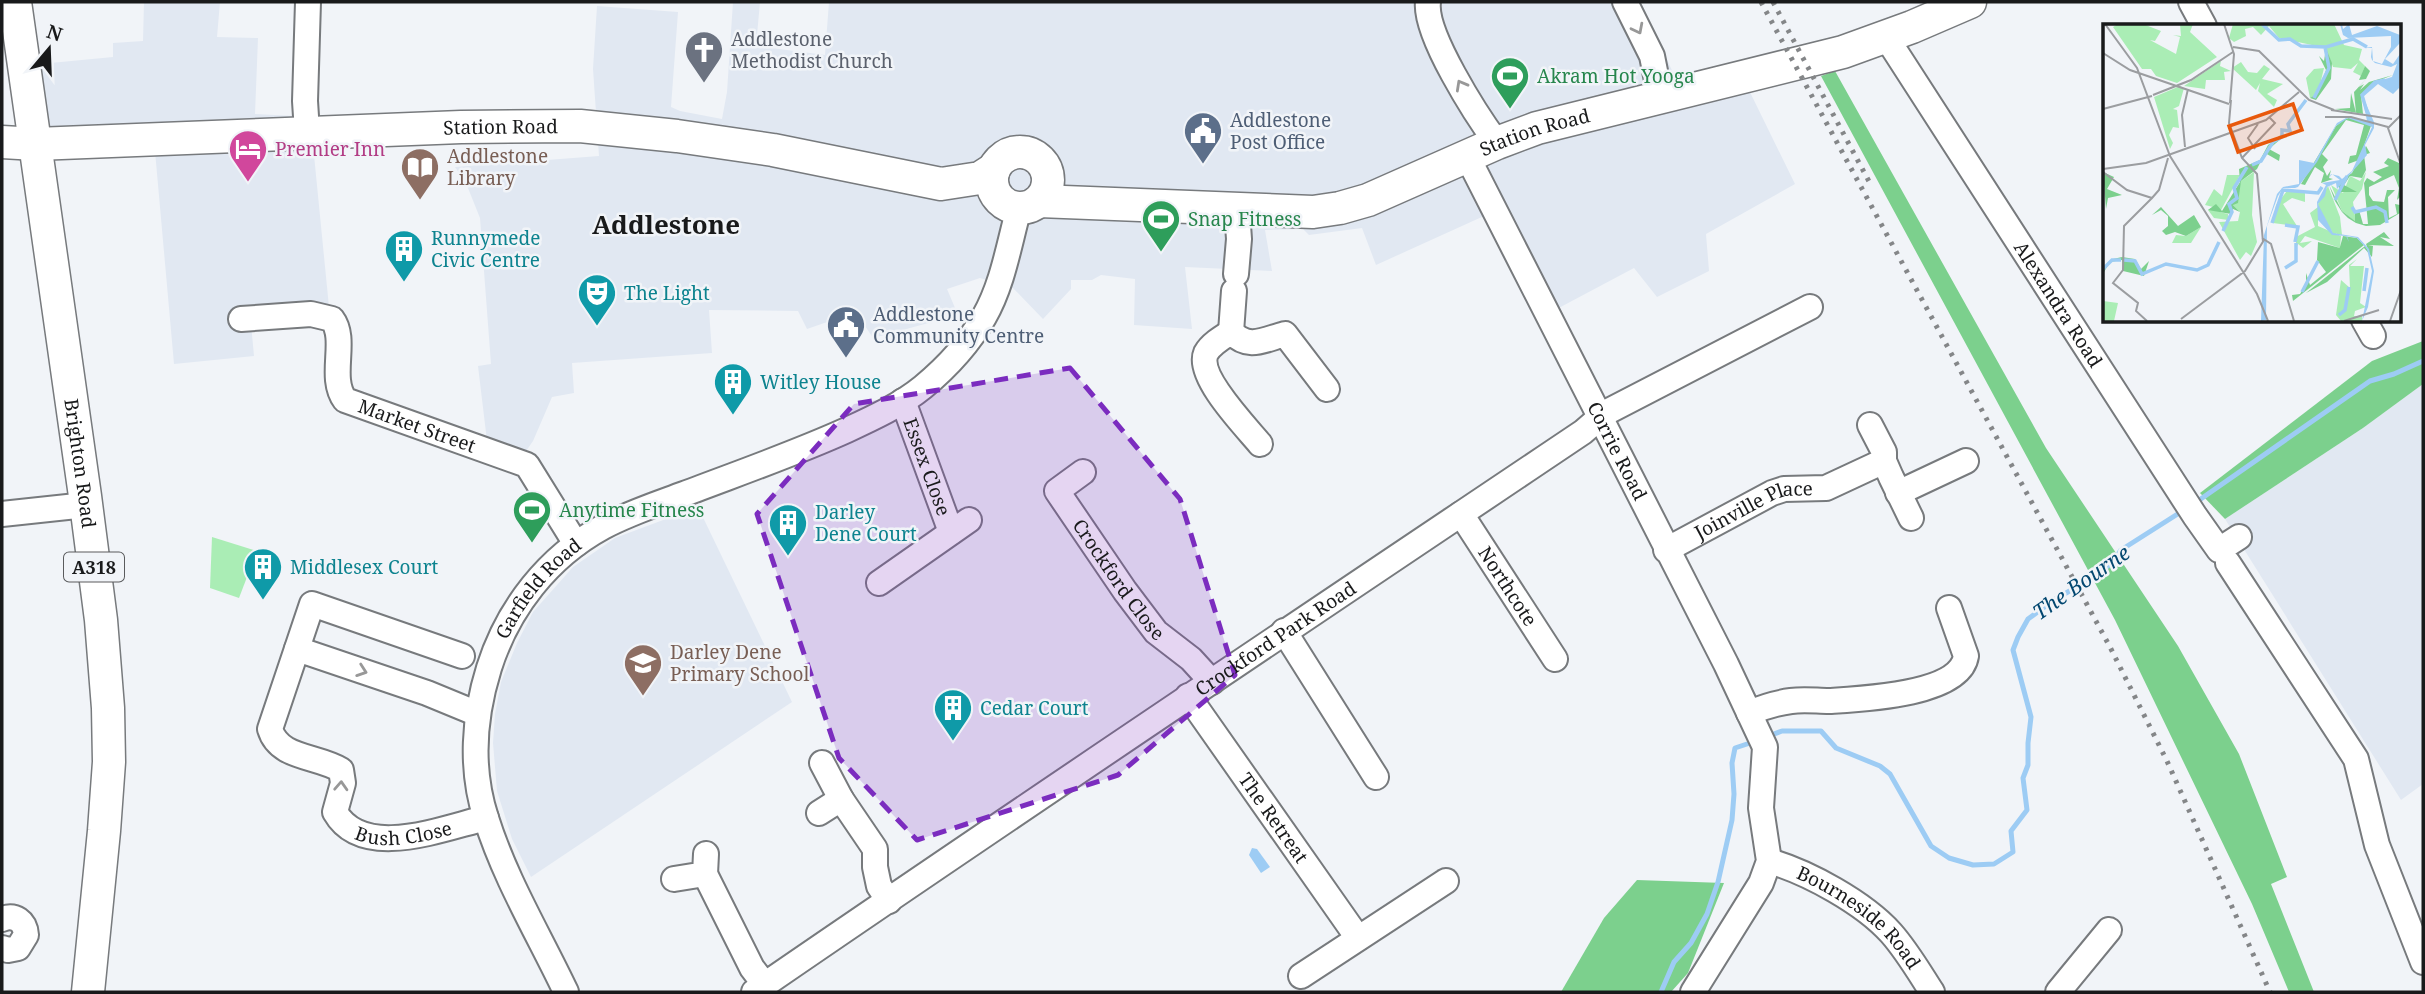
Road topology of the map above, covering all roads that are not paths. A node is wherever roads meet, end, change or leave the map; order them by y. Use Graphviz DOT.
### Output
graph roads {
  1 [pos="15,2"];
  2 [pos="308,2"];
  3 [pos="1428,2"];
  4 [pos="1625,2"];
  5 [pos="1970,2"];
  6 [pos="2191,2"];
  7 [pos="2203,24"];
  8 [pos="1886,37"];
  9 [pos="1672,93"];
  10 [pos="307,132"];
  11 [pos="2,142"];
  12 [pos="1497,143"];
  13 [pos="36,144"];
  14 [pos="1467,156"];
  15 [pos="1019,189"];
  16 [pos="1237,211"];
  17 [pos="1810,307"];
  18 [pos="241,319"];
  19 [pos="1231,332"];
  20 [pos="1327,389"];
  21 [pos="904,401"];
  22 [pos="1600,418"];
  23 [pos="1870,425"];
  24 [pos="1260,444"];
  25 [pos="1884,461"];
  26 [pos="1966,461"];
  27 [pos="1083,472"];
  28 [pos="1899,493"];
  29 [pos="86,505"];
  30 [pos="2,514"];
  31 [pos="1461,514"];
  32 [pos="1911,518"];
  33 [pos="2239,537"];
  34 [pos="576,544"];
  35 [pos="1666,550"];
  36 [pos="2228,563"];
  37 [pos="879,583"];
  38 [pos="1949,608"];
  39 [pos="1284,631"];
  40 [pos="297,649"];
  41 [pos="462,656"];
  42 [pos="1555,659"];
  43 [pos="1212,682"];
  44 [pos="1188,696"];
  45 [pos="478,714"];
  46 [pos="1757,729"];
  47 [pos="1374,762"];
  48 [pos="821,763"];
  49 [pos="841,799"];
  50 [pos="819,813"];
  51 [pos="486,818"];
  52 [pos="1769,861"];
  53 [pos="674,879"];
  54 [pos="1446,881"];
  55 [pos="890,901"];
  56 [pos="2,919"];
  57 [pos="2109,930"];
  58 [pos="1358,938"];
  59 [pos="2,948"];
  60 [pos="2423,962"];
  61 [pos="1301,976"];
  62 [pos="759,989"];
  63 [pos="88,992"];
  64 [pos="566,992"];
  65 [pos="1693,992"];
  66 [pos="1932,992"];
  67 [pos="2058,992"];
  1 -- 13 [label="main road, A318"];
  2 -- 10 [label="street"];
  12 -- 3 [label="street, one-way"];
  4 -- 9 [label="street, one-way"];
  5 -- 8 [label="main road, Station Road"];
  6 -- 7 [label="street"];
  8 -- 9 [label="main road, Station Road"];
  8 -- 33 [label="street, Alexandra Road"];
  9 -- 12 [label="main road, Station Road"];
  10 -- 13 [label="main road, Station Road"];
  10 -- 15 [label="main road, Station Road"];
  11 -- 13 [label="main road, Station Road"];
  12 -- 14 [label="main road, Station Road"];
  13 -- 29 [label="main road, Brighton Road / A318"];
  14 -- 16 [label="main road, Station Road"];
  14 -- 22 [label="street, Corrie Road"];
  15 -- 16 [label="main road, Station Road"];
  15 -- 21 [label="street, Garfield Road"];
  16 -- 19 [label="street"];
  17 -- 22 [label="street, Crockford Park Road"];
  18 -- 34 [label="street, Market Street"];
  19 -- 20 [label="street"];
  19 -- 24 [label="street"];
  21 -- 34 [label="street, Garfield Road"];
  21 -- 37 [label="street, Essex Close"];
  22 -- 31 [label="street, Crockford Park Road"];
  22 -- 35 [label="street, Corrie Road"];
  23 -- 25 [label="street"];
  25 -- 28 [label="street"];
  25 -- 35 [label="street, Joinville Place"];
  26 -- 28 [label="street"];
  27 -- 43 [label="street, Crockford Close"];
  28 -- 32 [label="street"];
  29 -- 30 [label="street"];
  29 -- 63 [label="main road, Brighton Road / A318"];
  31 -- 39 [label="street, Crockford Park Road"];
  31 -- 42 [label="street, Northcote"];
  34 -- 45 [label="street, Garfield Road"];
  35 -- 46 [label="street, Corrie Road"];
  36 -- 60 [label="street"];
  38 -- 46 [label="street"];
  39 -- 43 [label="street, Crockford Park Road"];
  39 -- 47 [label="street"];
  40 -- 41 [label="street, Bush Close"];
  40 -- 45 [label="street, one-way"];
  51 -- 40 [label="street, Bush Close, one-way"];
  43 -- 44 [label="street, Crockford Park Road"];
  44 -- 55 [label="street, Crockford Park Road"];
  44 -- 58 [label="street, The Retreat"];
  45 -- 51 [label="street, Garfield Road"];
  46 -- 52 [label="street"];
  48 -- 49 [label="street"];
  49 -- 50 [label="street"];
  49 -- 55 [label="street"];
  51 -- 64 [label="street, Garfield Road"];
  52 -- 65 [label="street"];
  52 -- 66 [label="street, Bourneside Road"];
  53 -- 62 [label="street"];
  54 -- 58 [label="street"];
  55 -- 62 [label="street, Crockford Park Road"];
  56 -- 59 [label="street"];
  57 -- 67 [label="street"];
  58 -- 61 [label="street"];
}
